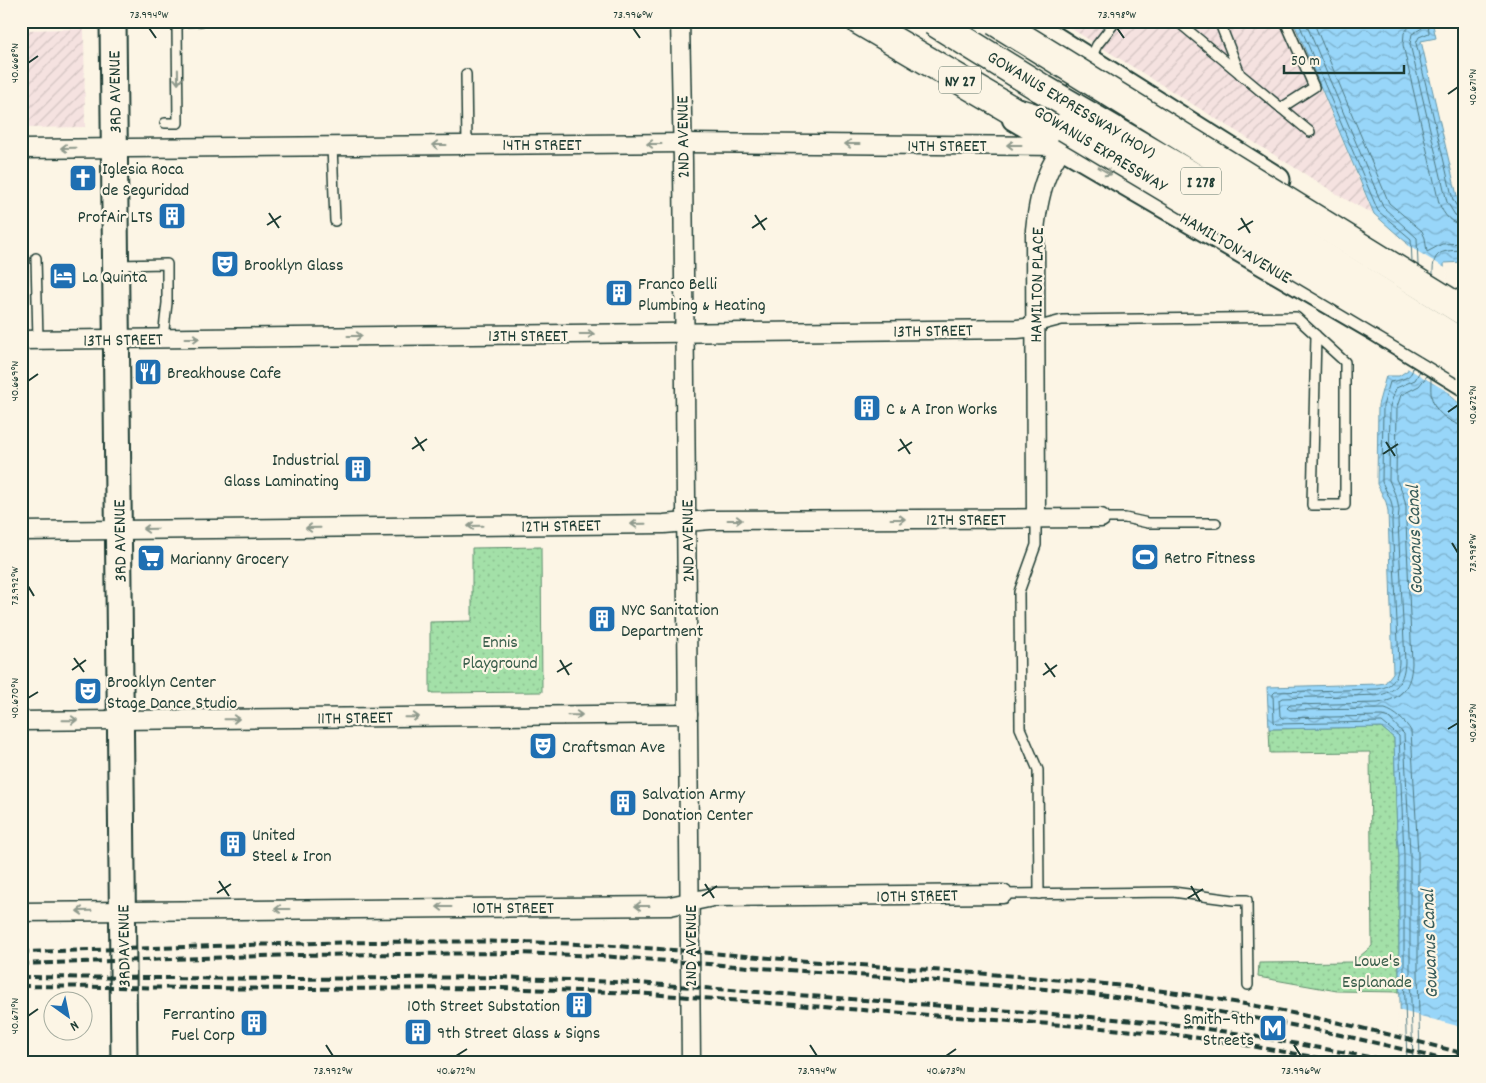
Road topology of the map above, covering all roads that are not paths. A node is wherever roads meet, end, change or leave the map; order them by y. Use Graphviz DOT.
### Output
graph roads {
  1 [pos="113,21"];
  2 [pos="201,21"];
  3 [pos="680,21"];
  4 [pos="851,21"];
  5 [pos="860,21"];
  6 [pos="892,21"];
  7 [pos="933,21"];
  8 [pos="995,21"];
  9 [pos="1025,21"];
  10 [pos="1116,21"];
  11 [pos="1177,21"];
  12 [pos="1219,21"];
  13 [pos="1285,21"];
  14 [pos="177,25"];
  15 [pos="1090,60"];
  16 [pos="466,74"];
  17 [pos="1240,74"];
  18 [pos="1080,90"];
  19 [pos="1281,108"];
  20 [pos="164,123"];
  21 [pos="1310,132"];
  22 [pos="1064,137"];
  23 [pos="683,143"];
  24 [pos="467,145"];
  25 [pos="332,146"];
  26 [pos="115,148"];
  27 [pos="21,149"];
  28 [pos="1319,207"];
  29 [pos="335,221"];
  30 [pos="36,258"];
  31 [pos="116,265"];
  32 [pos="1460,301"];
  33 [pos="1035,327"];
  34 [pos="685,334"];
  35 [pos="1316,335"];
  36 [pos="117,338"];
  37 [pos="164,338"];
  38 [pos="30,340"];
  39 [pos="1465,345"];
  40 [pos="1461,375"];
  41 [pos="1036,518"];
  42 [pos="1101,518"];
  43 [pos="686,522"];
  44 [pos="1216,523"];
  45 [pos="118,530"];
  46 [pos="21,531"];
  47 [pos="688,714"];
  48 [pos="120,720"];
  49 [pos="21,721"];
  50 [pos="1003,894"];
  51 [pos="1039,894"];
  52 [pos="690,901"];
  53 [pos="122,910"];
  54 [pos="21,912"];
  55 [pos="1248,985"];
  56 [pos="124,1062"];
  57 [pos="691,1062"];
  1 -- 26 [label="main road, 3RD AVENUE"];
  2 -- 14 [label="lane"];
  3 -- 23 [label="street, 2ND AVENUE"];
  4 -- 22 [label="main road, HAMILTON AVENUE"];
  5 -- 22 [label="highway, NY 27"];
  6 -- 22 [label="highway, GOWANUS EXPRESSWAY / I 278"];
  7 -- 39 [label="highway, GOWANUS EXPRESSWAY (HOV) / I 278, bridge"];
  8 -- 32 [label="highway, I 278, bridge"];
  9 -- 15 [label="main road"];
  10 -- 15 [label="lane"];
  11 -- 17 [label="lane"];
  12 -- 17 [label="lane"];
  13 -- 19 [label="lane"];
  14 -- 20 [label="lane, one-way"];
  15 -- 18 [label="street, HAMILTON PLACE"];
  15 -- 28 [label="main road"];
  16 -- 24 [label="lane"];
  17 -- 19 [label="lane"];
  18 -- 22 [label="street, HAMILTON PLACE"];
  18 -- 28 [label="main road"];
  19 -- 21 [label="lane"];
  22 -- 23 [label="street, 14TH STREET, one-way"];
  22 -- 33 [label="street, HAMILTON PLACE"];
  22 -- 40 [label="highway, GOWANUS EXPRESSWAY / I 278, bridge"];
  22 -- 40 [label="main road, HAMILTON AVENUE, one-way"];
  23 -- 24 [label="street, 14TH STREET, one-way"];
  23 -- 34 [label="street, 2ND AVENUE"];
  24 -- 25 [label="street, 14TH STREET, one-way"];
  25 -- 26 [label="street, 14TH STREET"];
  25 -- 29 [label="lane"];
  26 -- 27 [label="street, 14TH STREET, one-way"];
  26 -- 31 [label="main road, 3RD AVENUE"];
  28 -- 32 [label="main road"];
  30 -- 38 [label="lane"];
  31 -- 36 [label="main road, 3RD AVENUE"];
  31 -- 37 [label="lane"];
  33 -- 34 [label="street, 13TH STREET"];
  33 -- 35 [label="lane"];
  33 -- 41 [label="street, HAMILTON PLACE"];
  37 -- 34 [label="street, 13TH STREET, one-way"];
  34 -- 43 [label="street, 2ND AVENUE"];
  35 -- 35 [label="lane"];
  36 -- 37 [label="street, 13TH STREET"];
  36 -- 38 [label="street, 13TH STREET"];
  36 -- 45 [label="main road, 3RD AVENUE"];
  41 -- 42 [label="street, 12TH STREET"];
  43 -- 41 [label="street, 12TH STREET, one-way"];
  41 -- 51 [label="lane"];
  42 -- 44 [label="lane"];
  43 -- 45 [label="street, 12TH STREET, one-way"];
  43 -- 47 [label="street, 2ND AVENUE"];
  45 -- 46 [label="street, 12TH STREET"];
  45 -- 48 [label="main road, 3RD AVENUE"];
  48 -- 47 [label="street, 11TH STREET, one-way"];
  47 -- 52 [label="street, 2ND AVENUE"];
  49 -- 48 [label="street, 11TH STREET, one-way"];
  48 -- 53 [label="main road, 3RD AVENUE"];
  50 -- 51 [label="lane"];
  50 -- 52 [label="street, 10TH STREET"];
  51 -- 55 [label="lane"];
  52 -- 53 [label="street, 10TH STREET, one-way"];
  52 -- 57 [label="street, 2ND AVENUE"];
  53 -- 54 [label="street, 10TH STREET, one-way"];
  53 -- 56 [label="main road, 3RD AVENUE"];
}
